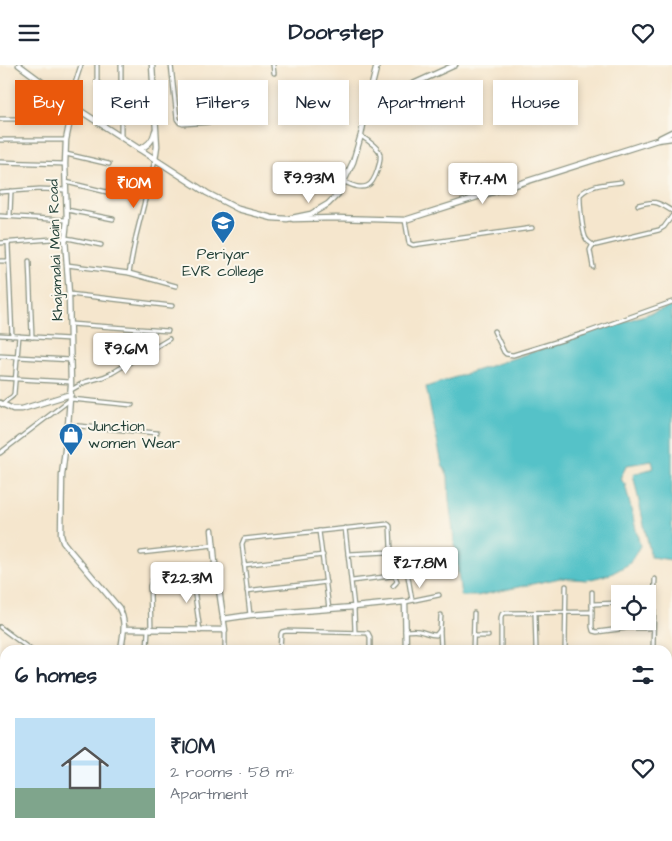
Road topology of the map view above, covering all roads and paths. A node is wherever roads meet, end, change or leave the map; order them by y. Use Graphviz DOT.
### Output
graph roads {
  1 [pos="19,65"];
  2 [pos="81,65"];
  3 [pos="97,65"];
  4 [pos="121,65"];
  5 [pos="152,65"];
  6 [pos="171,65"];
  7 [pos="273,65"];
  8 [pos="378,65"];
  9 [pos="455,65"];
  10 [pos="274,73"];
  11 [pos="40,80"];
  12 [pos="77,80"];
  13 [pos="97,80"];
  14 [pos="121,80"];
  15 [pos="153,80"];
  16 [pos="374,80"];
  17 [pos="422,80"];
  18 [pos="83,113"];
  19 [pos="0,119"];
  20 [pos="15,119"];
  21 [pos="178,120"];
  22 [pos="69,125"];
  23 [pos="121,125"];
  24 [pos="156,125"];
  25 [pos="362,125"];
  26 [pos="672,132"];
  27 [pos="360,135"];
  28 [pos="121,138"];
  29 [pos="672,138"];
  30 [pos="0,139"];
  31 [pos="66,140"];
  32 [pos="657,140"];
  33 [pos="139,149"];
  34 [pos="65,154"];
  35 [pos="155,160"];
  36 [pos="0,162"];
  37 [pos="109,163"];
  38 [pos="65,164"];
  39 [pos="65,182"];
  40 [pos="344,182"];
  41 [pos="621,182"];
  42 [pos="66,190"];
  43 [pos="11,191"];
  44 [pos="0,192"];
  45 [pos="119,195"];
  46 [pos="638,205"];
  47 [pos="67,210"];
  48 [pos="672,211"];
  49 [pos="0,216"];
  50 [pos="10,216"];
  51 [pos="672,216"];
  52 [pos="113,219"];
  53 [pos="287,219"];
  54 [pos="67,220"];
  55 [pos="405,220"];
  56 [pos="532,228"];
  57 [pos="65,238"];
  58 [pos="0,243"];
  59 [pos="8,243"];
  60 [pos="101,245"];
  61 [pos="594,246"];
  62 [pos="0,261"];
  63 [pos="8,261"];
  64 [pos="29,261"];
  65 [pos="66,265"];
  66 [pos="593,267"];
  67 [pos="129,273"];
  68 [pos="176,286"];
  69 [pos="69,294"];
  70 [pos="672,302"];
  71 [pos="172,306"];
  72 [pos="70,324"];
  73 [pos="168,331"];
  74 [pos="494,331"];
  75 [pos="0,335"];
  76 [pos="12,336"];
  77 [pos="19,337"];
  78 [pos="32,337"];
  79 [pos="70,339"];
  80 [pos="169,339"];
  81 [pos="0,356"];
  82 [pos="18,357"];
  83 [pos="71,360"];
  84 [pos="0,378"];
  85 [pos="16,379"];
  86 [pos="71,381"];
  87 [pos="71,394"];
  88 [pos="1,404"];
  89 [pos="132,405"];
  90 [pos="68,425"];
  91 [pos="157,433"];
  92 [pos="0,453"];
  93 [pos="344,528"];
  94 [pos="212,530"];
  95 [pos="319,531"];
  96 [pos="214,545"];
  97 [pos="141,553"];
  98 [pos="348,554"];
  99 [pos="323,555"];
  100 [pos="417,557"];
  101 [pos="244,565"];
  102 [pos="216,572"];
  103 [pos="192,575"];
  104 [pos="655,579"];
  105 [pos="352,581"];
  106 [pos="326,582"];
  107 [pos="655,585"];
  108 [pos="393,586"];
  109 [pos="566,587"];
  110 [pos="247,591"];
  111 [pos="592,592"];
  112 [pos="439,595"];
  113 [pos="412,600"];
  114 [pos="405,601"];
  115 [pos="611,603"];
  116 [pos="592,606"];
  117 [pos="354,607"];
  118 [pos="330,609"];
  119 [pos="592,612"];
  120 [pos="474,613"];
  121 [pos="535,613"];
  122 [pos="565,613"];
  123 [pos="250,615"];
  124 [pos="441,615"];
  125 [pos="223,619"];
  126 [pos="0,627"];
  127 [pos="124,629"];
  128 [pos="149,630"];
  129 [pos="440,630"];
  130 [pos="611,630"];
  131 [pos="653,630"];
  132 [pos="200,631"];
  133 [pos="225,631"];
  134 [pos="405,631"];
  135 [pos="355,632"];
  136 [pos="474,636"];
  137 [pos="488,636"];
  138 [pos="23,645"];
  139 [pos="122,645"];
  140 [pos="148,645"];
  141 [pos="225,645"];
  142 [pos="280,645"];
  143 [pos="370,645"];
  144 [pos="406,645"];
  145 [pos="441,645"];
  146 [pos="473,645"];
  147 [pos="501,645"];
  148 [pos="536,645"];
  149 [pos="565,645"];
  150 [pos="654,645"];
  1 -- 11 [label="main road"];
  2 -- 12 [label="street"];
  3 -- 13 [label="street"];
  4 -- 14 [label="street"];
  5 -- 15 [label="main road"];
  6 -- 21 [label="street"];
  7 -- 10 [label="street"];
  8 -- 16 [label="main road"];
  9 -- 17 [label="main road"];
  18 -- 28 [label="main road"];
  19 -- 20 [label="street"];
  22 -- 31 [label="main road, Khajamalai Main Road"];
  23 -- 28 [label="street"];
  24 -- 33 [label="main road"];
  24 -- 35 [label="main road"];
  25 -- 27 [label="main road"];
  26 -- 32 [label="main road"];
  27 -- 40 [label="main road"];
  27 -- 40 [label="street"];
  28 -- 33 [label="main road"];
  29 -- 32 [label="main road"];
  30 -- 31 [label="street"];
  31 -- 34 [label="main road, Khajamalai Main Road"];
  32 -- 55 [label="main road"];
  33 -- 35 [label="main road"];
  34 -- 37 [label="street"];
  34 -- 38 [label="main road, Khajamalai Main Road"];
  35 -- 53 [label="main road"];
  35 -- 67 [label="street"];
  36 -- 38 [label="street"];
  38 -- 39 [label="main road, Khajamalai Main Road"];
  39 -- 42 [label="main road, Khajamalai Main Road"];
  39 -- 45 [label="street"];
  40 -- 53 [label="main road"];
  41 -- 61 [label="street"];
  42 -- 43 [label="street"];
  42 -- 47 [label="main road, Khajamalai Main Road"];
  43 -- 44 [label="street"];
  43 -- 50 [label="street"];
  46 -- 48 [label="street"];
  47 -- 52 [label="street"];
  47 -- 54 [label="main road, Khajamalai Main Road"];
  49 -- 50 [label="street"];
  50 -- 54 [label="street"];
  51 -- 61 [label="street"];
  53 -- 55 [label="main road"];
  54 -- 57 [label="main road, Khajamalai Main Road"];
  55 -- 56 [label="street"];
  57 -- 59 [label="street"];
  57 -- 60 [label="street"];
  57 -- 65 [label="main road, Khajamalai Main Road"];
  58 -- 59 [label="street"];
  59 -- 63 [label="street"];
  61 -- 66 [label="street"];
  62 -- 63 [label="street"];
  63 -- 76 [label="street"];
  64 -- 78 [label="street"];
  65 -- 67 [label="street"];
  65 -- 69 [label="main road, Khajamalai Main Road"];
  67 -- 68 [label="street"];
  69 -- 71 [label="street"];
  69 -- 72 [label="main road, Khajamalai Main Road"];
  70 -- 74 [label="street"];
  72 -- 73 [label="street"];
  72 -- 79 [label="main road, Khajamalai Main Road"];
  75 -- 76 [label="street"];
  76 -- 77 [label="street"];
  77 -- 78 [label="street"];
  77 -- 82 [label="street"];
  78 -- 79 [label="street"];
  79 -- 83 [label="main road, Khajamalai Main Road"];
  80 -- 87 [label="street"];
  81 -- 82 [label="street"];
  82 -- 83 [label="street"];
  82 -- 85 [label="street"];
  83 -- 86 [label="main road, Khajamalai Main Road"];
  84 -- 85 [label="street"];
  85 -- 86 [label="street"];
  85 -- 88 [label="street"];
  86 -- 87 [label="main road, Khajamalai Main Road"];
  87 -- 88 [label="main road"];
  87 -- 89 [label="street"];
  87 -- 90 [label="main road, Khajamalai Main Road"];
  87 -- 92 [label="street"];
  90 -- 91 [label="street"];
  90 -- 127 [label="main road, Khajamalai Main Road"];
  93 -- 95 [label="street"];
  93 -- 98 [label="street"];
  93 -- 98 [label="street"];
  94 -- 96 [label="main road"];
  95 -- 99 [label="street"];
  95 -- 101 [label="street"];
  96 -- 97 [label="street"];
  96 -- 102 [label="main road"];
  98 -- 105 [label="street"];
  99 -- 101 [label="street"];
  99 -- 106 [label="street"];
  100 -- 113 [label="street"];
  101 -- 110 [label="street"];
  102 -- 103 [label="street"];
  102 -- 125 [label="main road"];
  103 -- 128 [label="street"];
  103 -- 132 [label="street"];
  104 -- 107 [label="street"];
  105 -- 108 [label="street"];
  105 -- 117 [label="street"];
  106 -- 110 [label="street"];
  106 -- 118 [label="street"];
  109 -- 122 [label="street"];
  110 -- 123 [label="street"];
  111 -- 116 [label="street"];
  112 -- 113 [label="street"];
  113 -- 114 [label="street"];
  114 -- 117 [label="main road"];
  114 -- 134 [label="main road"];
  115 -- 116 [label="street"];
  116 -- 119 [label="street"];
  117 -- 118 [label="main road"];
  117 -- 135 [label="street"];
  118 -- 123 [label="main road"];
  119 -- 122 [label="street"];
  119 -- 130 [label="street"];
  120 -- 136 [label="street"];
  121 -- 122 [label="street"];
  121 -- 147 [label="street"];
  121 -- 148 [label="street"];
  122 -- 149 [label="street"];
  123 -- 125 [label="main road"];
  124 -- 129 [label="street"];
  125 -- 133 [label="main road"];
  126 -- 138 [label="street"];
  127 -- 128 [label="main road"];
  127 -- 139 [label="main road"];
  128 -- 132 [label="main road"];
  128 -- 140 [label="street"];
  129 -- 134 [label="street"];
  129 -- 145 [label="street"];
  131 -- 150 [label="street"];
  132 -- 133 [label="main road"];
  133 -- 141 [label="street"];
  134 -- 144 [label="main road"];
  135 -- 142 [label="street"];
  135 -- 143 [label="street"];
  136 -- 137 [label="street"];
  136 -- 146 [label="street"];
}
